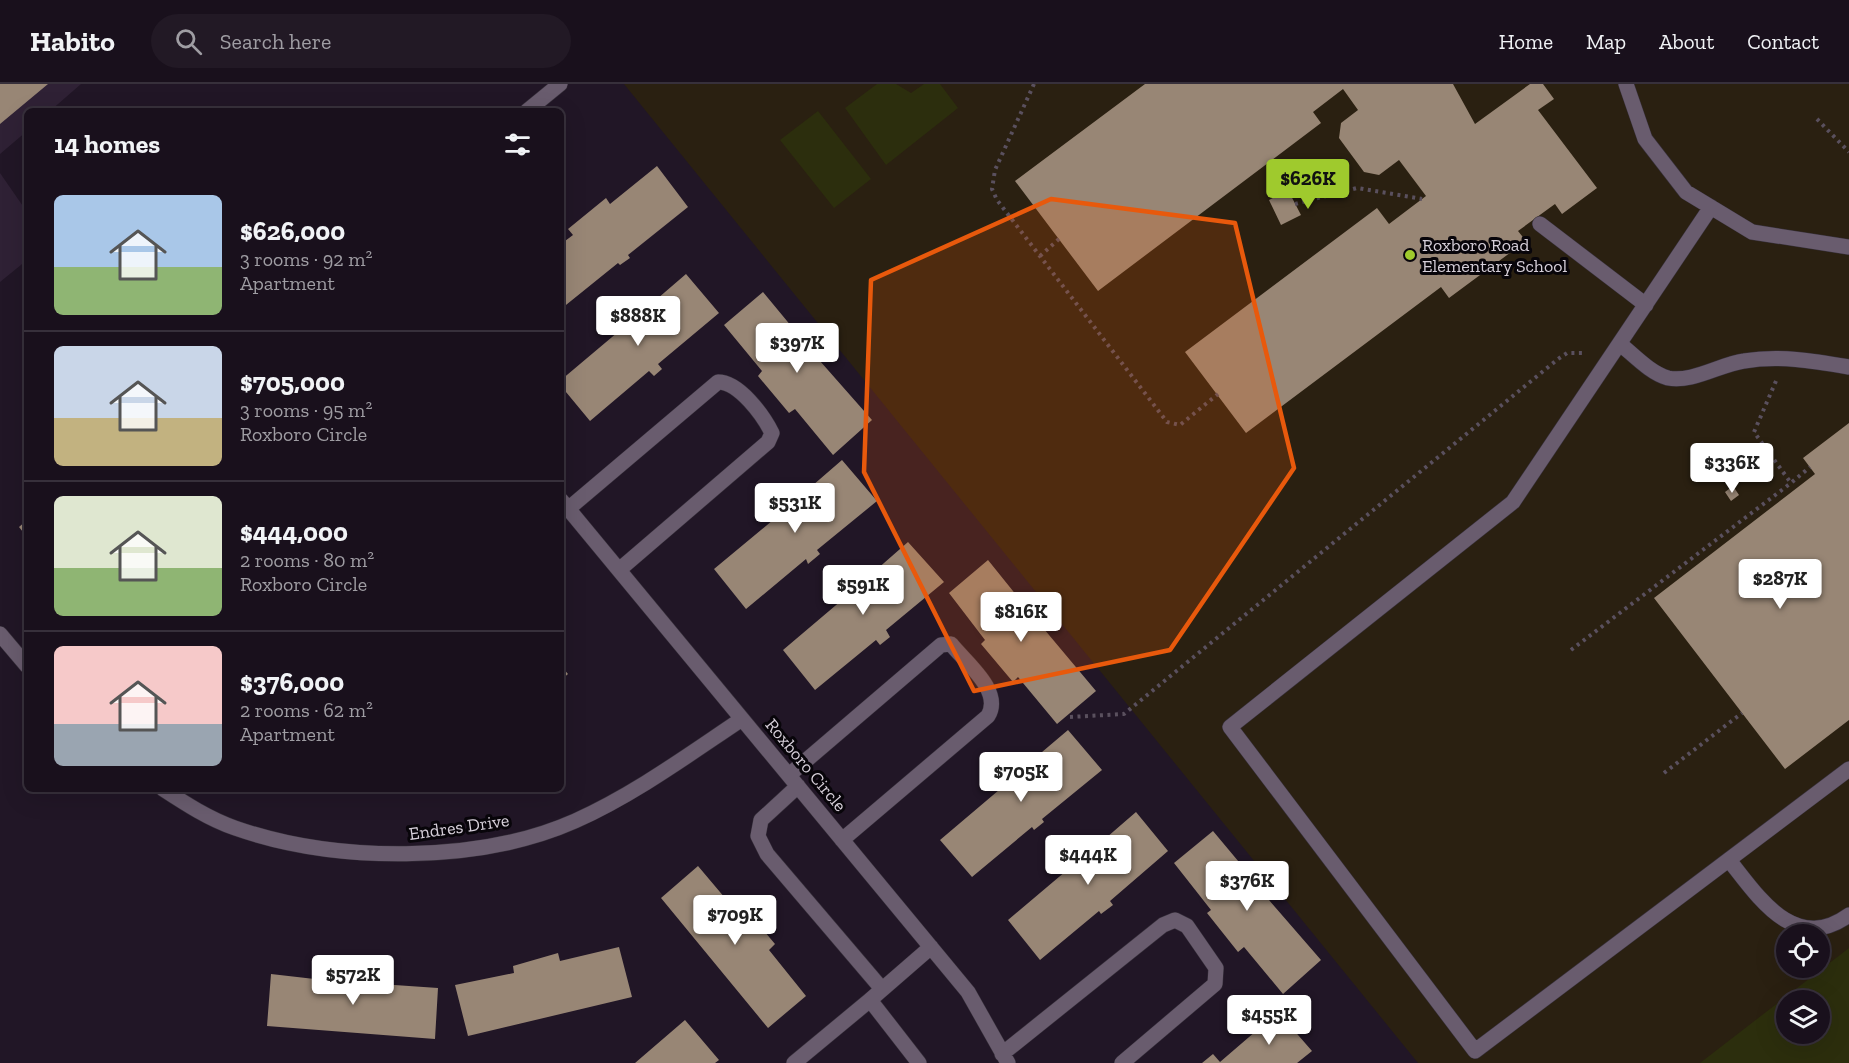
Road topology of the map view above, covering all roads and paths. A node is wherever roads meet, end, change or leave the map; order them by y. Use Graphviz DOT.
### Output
graph roads {
  1 [pos="560,84"];
  2 [pos="1034,84"];
  3 [pos="1626,84"];
  4 [pos="531,108"];
  5 [pos="1817,119"];
  6 [pos="1849,152"];
  7 [pos="1422,199"];
  8 [pos="1295,204"];
  9 [pos="1711,207"];
  10 [pos="1540,224"];
  11 [pos="1059,239"];
  12 [pos="1849,247"];
  13 [pos="1040,256"];
  14 [pos="1646,305"];
  15 [pos="1620,344"];
  16 [pos="1785,358"];
  17 [pos="1607,362"];
  18 [pos="1849,367"];
  19 [pos="1218,394"];
  20 [pos="1810,467"];
  21 [pos="1791,483"];
  22 [pos="565,505"];
  23 [pos="619,570"];
  24 [pos="0,634"];
  25 [pos="1571,650"];
  26 [pos="24,661"];
  27 [pos="1742,713"];
  28 [pos="1070,717"];
  29 [pos="742,719"];
  30 [pos="1849,769"];
  31 [pos="1664,773"];
  32 [pos="793,780"];
  33 [pos="168,792"];
  34 [pos="843,840"];
  35 [pos="1729,860"];
  36 [pos="1849,915"];
  37 [pos="931,947"];
  38 [pos="876,995"];
  39 [pos="1005,1059"];
  40 [pos="794,1063"];
  41 [pos="919,1063"];
  42 [pos="1122,1063"];
  1 -- 4 [label="street"];
  2 -- 13 [label="path"];
  3 -- 9 [label="street"];
  5 -- 6 [label="path"];
  7 -- 8 [label="path"];
  9 -- 12 [label="street"];
  9 -- 14 [label="street"];
  10 -- 14 [label="street"];
  11 -- 13 [label="path"];
  13 -- 19 [label="path"];
  14 -- 15 [label="street"];
  15 -- 16 [label="street"];
  15 -- 17 [label="street"];
  16 -- 18 [label="street"];
  16 -- 21 [label="path"];
  17 -- 28 [label="path"];
  17 -- 35 [label="street"];
  20 -- 21 [label="path"];
  21 -- 25 [label="path"];
  22 -- 23 [label="street, Roxboro Circle"];
  22 -- 23 [label="street"];
  23 -- 29 [label="street, Roxboro Circle"];
  24 -- 26 [label="street"];
  27 -- 31 [label="path"];
  29 -- 32 [label="street, Roxboro Circle"];
  29 -- 33 [label="street, Endres Drive"];
  30 -- 35 [label="street"];
  32 -- 34 [label="street, Roxboro Circle"];
  32 -- 34 [label="street"];
  32 -- 38 [label="street"];
  34 -- 37 [label="street, Roxboro Circle"];
  35 -- 36 [label="street"];
  37 -- 38 [label="street"];
  37 -- 39 [label="street, Roxboro Circle"];
  38 -- 40 [label="street"];
  38 -- 41 [label="street"];
  39 -- 42 [label="street"];
}
